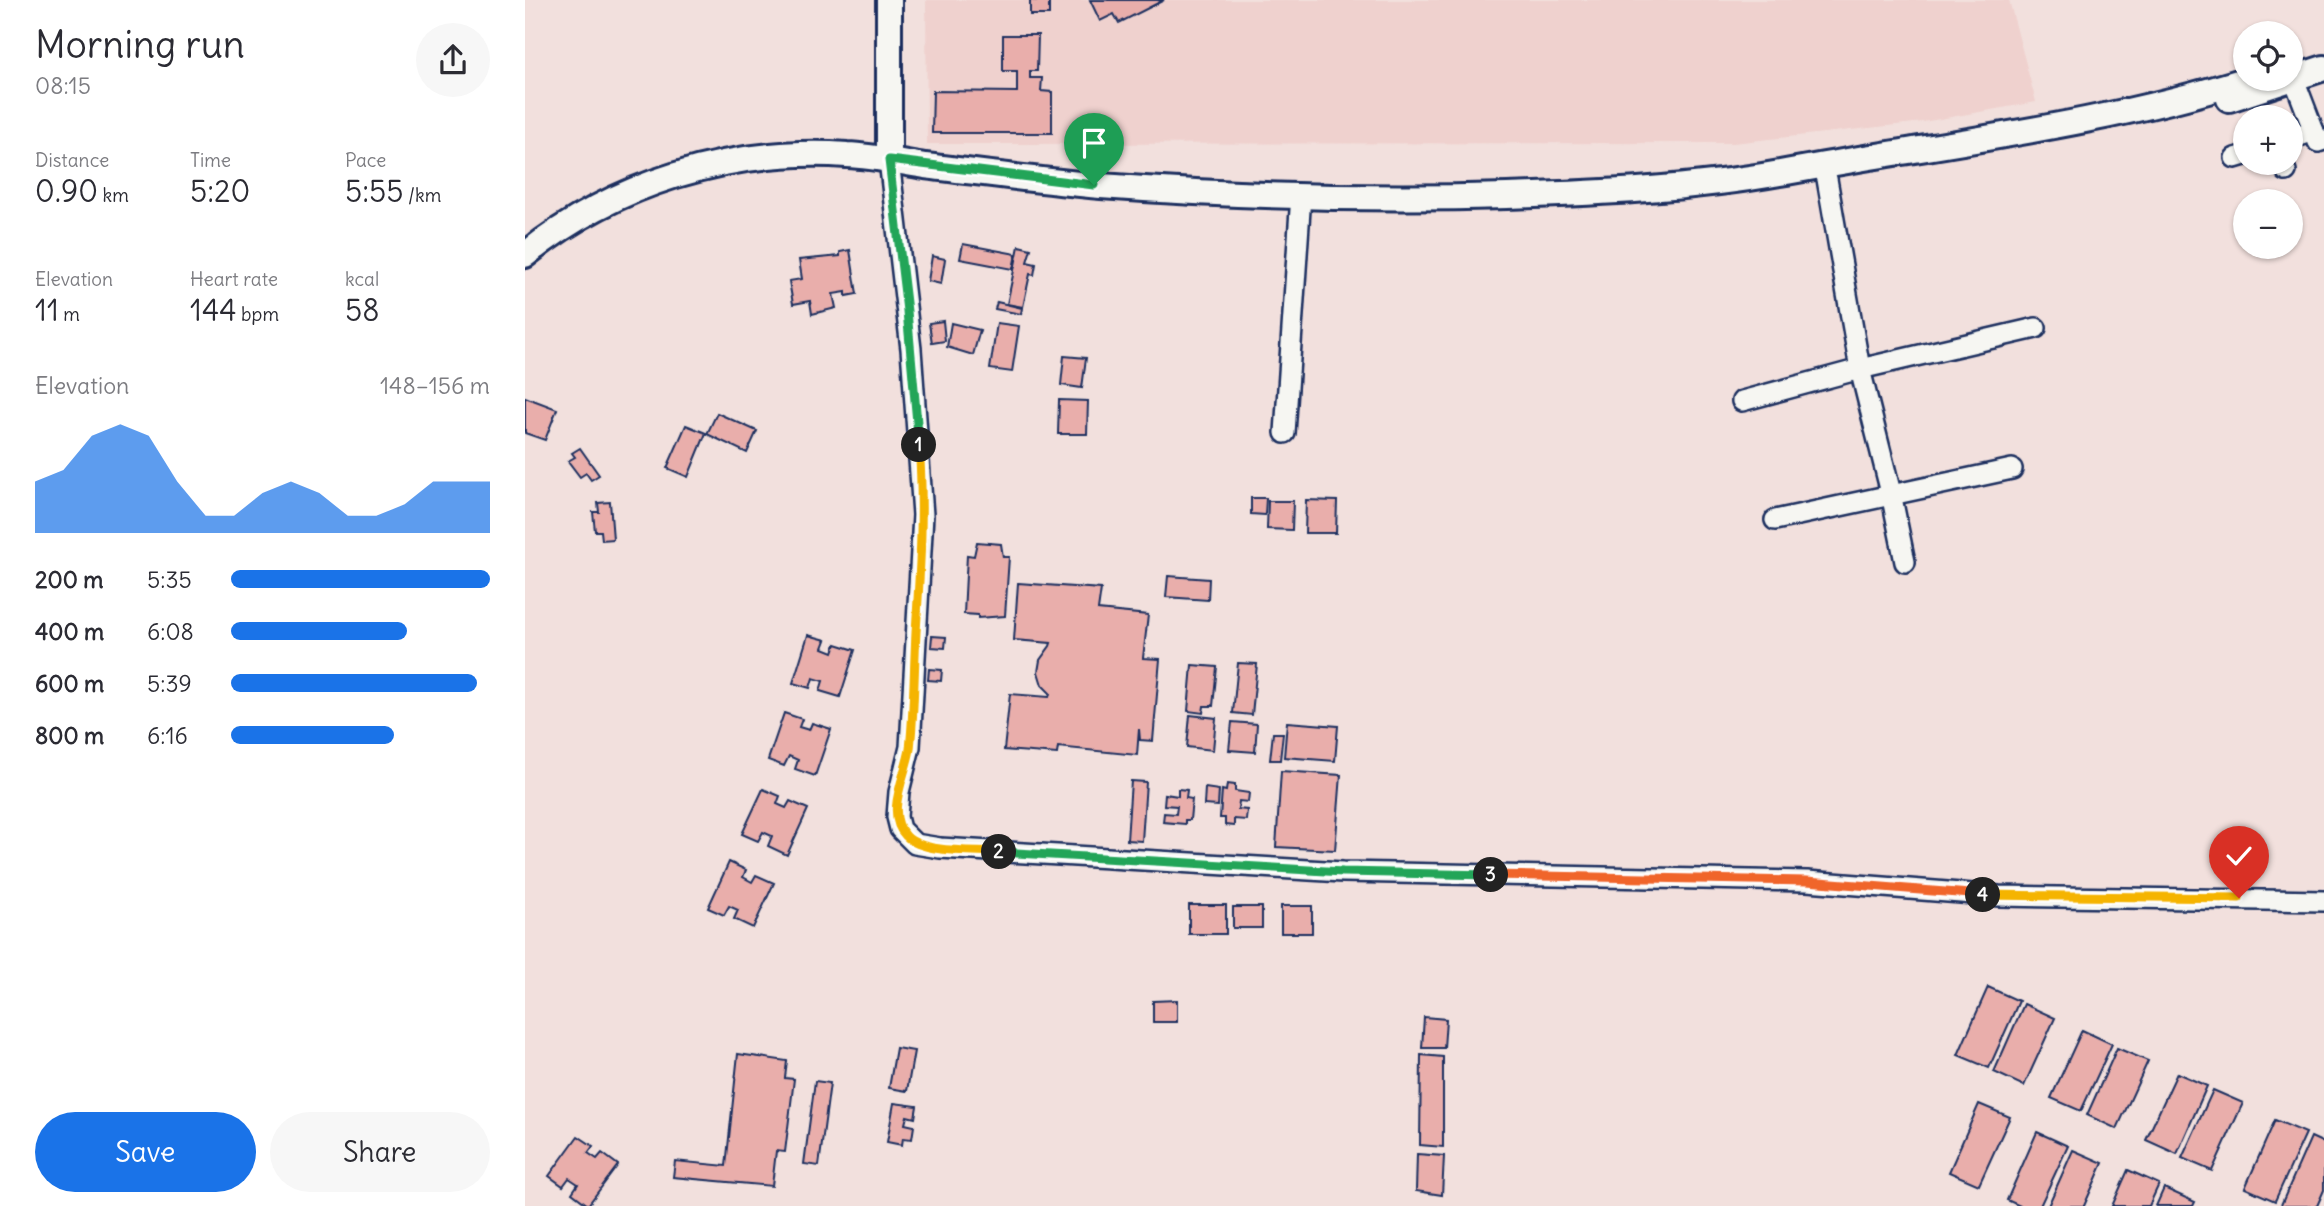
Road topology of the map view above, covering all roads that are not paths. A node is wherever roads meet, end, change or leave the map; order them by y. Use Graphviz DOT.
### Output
graph roads {
  1 [pos="889,0"];
  2 [pos="2324,54"];
  3 [pos="2303,66"];
  4 [pos="2324,68"];
  5 [pos="2303,71"];
  6 [pos="2233,83"];
  7 [pos="2236,91"];
  8 [pos="2301,91"];
  9 [pos="2319,135"];
  10 [pos="889,160"];
  11 [pos="1824,172"];
  12 [pos="1301,195"];
  13 [pos="525,255"];
  14 [pos="2036,328"];
  15 [pos="1860,369"];
  16 [pos="1742,401"];
  17 [pos="1285,433"];
  18 [pos="2012,469"];
  19 [pos="1891,493"];
  20 [pos="1775,520"];
  21 [pos="1905,562"];
  22 [pos="2324,901"];
  1 -- 10 [label="main road"];
  2 -- 3 [label="main road"];
  4 -- 5 [label="main road"];
  6 -- 11 [label="main road"];
  7 -- 11 [label="main road"];
  8 -- 9 [label="street"];
  10 -- 12 [label="main road"];
  10 -- 13 [label="main road"];
  10 -- 22 [label="street"];
  11 -- 12 [label="main road"];
  11 -- 15 [label="street"];
  12 -- 17 [label="street"];
  14 -- 15 [label="street"];
  15 -- 16 [label="street"];
  15 -- 19 [label="street"];
  18 -- 19 [label="street"];
  19 -- 20 [label="street"];
  19 -- 21 [label="street"];
}
